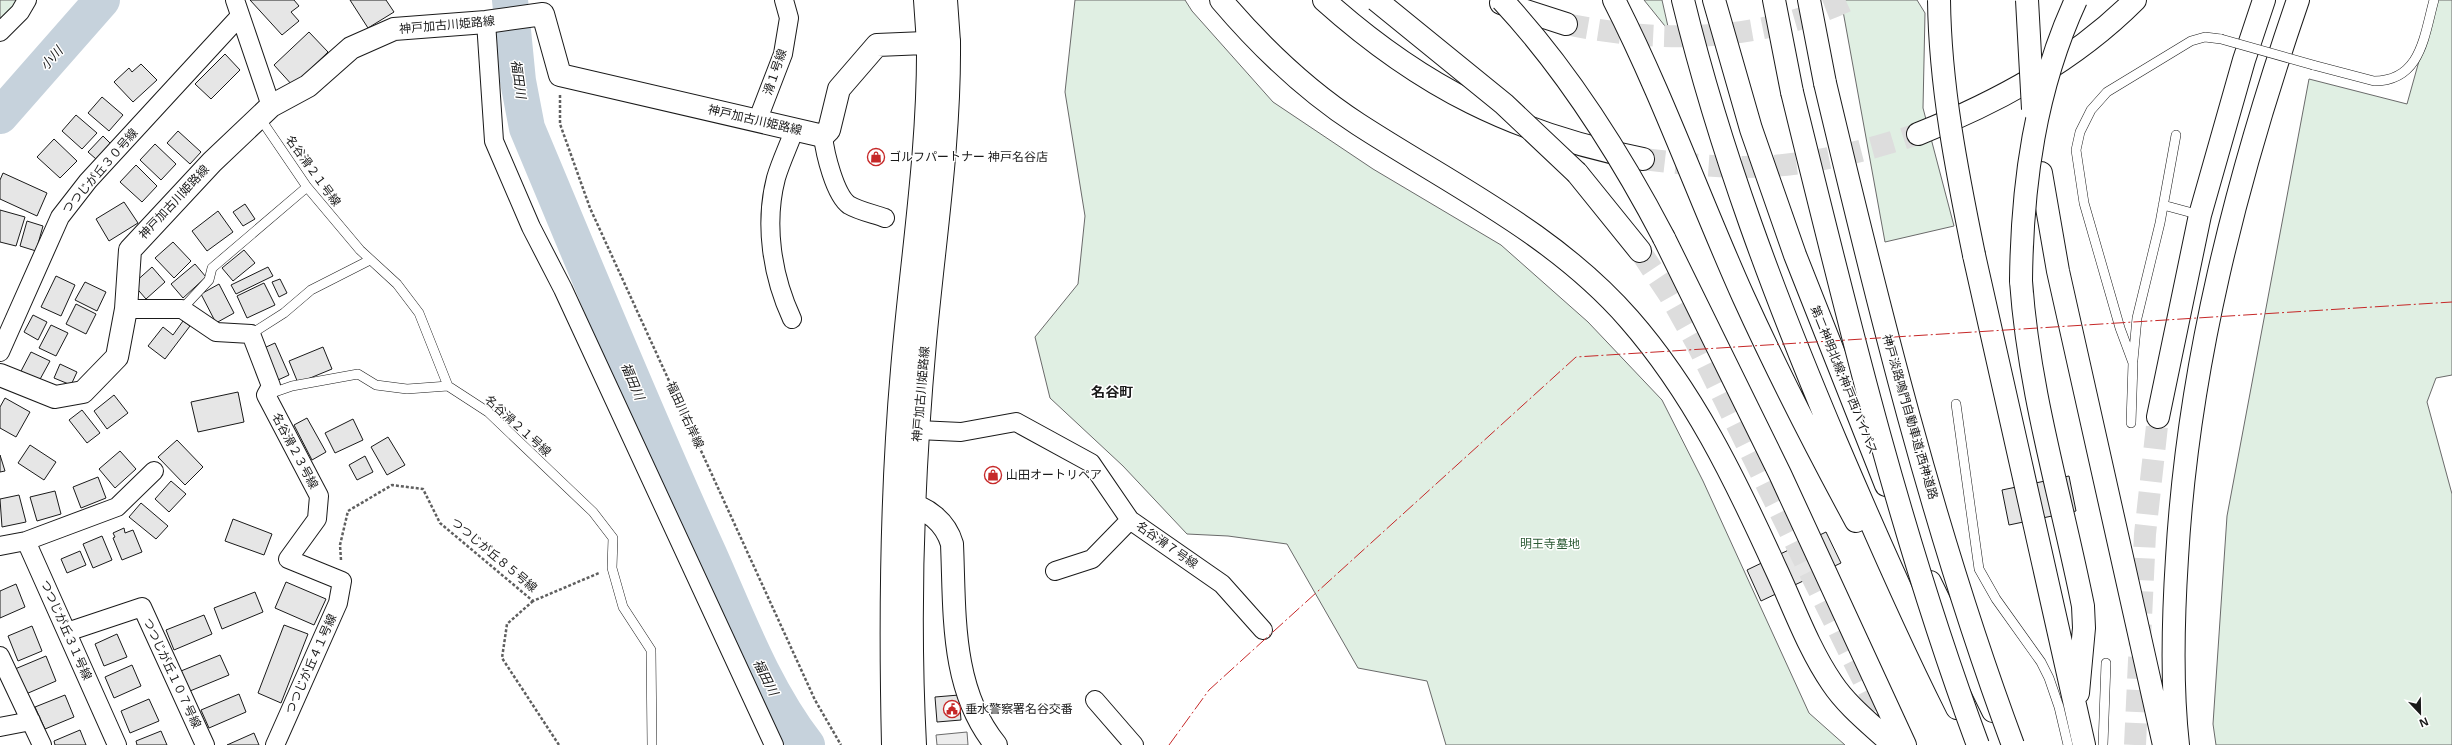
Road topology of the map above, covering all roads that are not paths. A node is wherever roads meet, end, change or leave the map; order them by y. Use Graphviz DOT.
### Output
graph roads {
  1 [pos="27,0"];
  2 [pos="784,0"];
  3 [pos="925,0"];
  4 [pos="946,0"];
  5 [pos="1221,0"];
  6 [pos="1324,0"];
  7 [pos="1376,0"];
  8 [pos="1492,0"];
  9 [pos="1502,0"];
  10 [pos="1605,0"];
  11 [pos="1614,0"];
  12 [pos="1683,0"];
  13 [pos="1714,0"];
  14 [pos="1774,0"];
  15 [pos="1809,0"];
  16 [pos="1939,0"];
  17 [pos="2027,0"];
  18 [pos="2076,0"];
  19 [pos="2135,0"];
  20 [pos="2264,0"];
  21 [pos="2298,0"];
  22 [pos="2434,0"];
  23 [pos="543,7"];
  24 [pos="238,8"];
  25 [pos="486,22"];
  26 [pos="1566,24"];
  27 [pos="0,32"];
  28 [pos="938,42"];
  29 [pos="1653,83"];
  30 [pos="266,112"];
  31 [pos="758,119"];
  32 [pos="795,128"];
  33 [pos="1918,134"];
  34 [pos="2176,135"];
  35 [pos="823,136"];
  36 [pos="1642,159"];
  37 [pos="307,186"];
  38 [pos="2163,205"];
  39 [pos="2200,214"];
  40 [pos="885,218"];
  41 [pos="1640,251"];
  42 [pos="370,260"];
  43 [pos="126,309"];
  44 [pos="182,309"];
  45 [pos="792,319"];
  46 [pos="251,334"];
  47 [pos="0,352"];
  48 [pos="2133,363"];
  49 [pos="0,375"];
  50 [pos="448,386"];
  51 [pos="266,395"];
  52 [pos="1956,404"];
  53 [pos="2158,417"];
  54 [pos="2131,423"];
  55 [pos="918,430"];
  56 [pos="154,471"];
  57 [pos="893,504"];
  58 [pos="916,505"];
  59 [pos="1130,520"];
  60 [pos="26,540"];
  61 [pos="0,546"];
  62 [pos="1055,571"];
  63 [pos="342,581"];
  64 [pos="1263,630"];
  65 [pos="67,632"];
  66 [pos="0,656"];
  67 [pos="1932,658"];
  68 [pos="2106,663"];
  69 [pos="1095,700"];
  70 [pos="31,721"];
  71 [pos="0,727"];
  72 [pos="2077,741"];
  73 [pos="42,745"];
  74 [pos="116,745"];
  75 [pos="205,745"];
  76 [pos="275,745"];
  77 [pos="652,745"];
  78 [pos="774,745"];
  79 [pos="893,745"];
  80 [pos="915,745"];
  81 [pos="996,745"];
  82 [pos="1134,745"];
  83 [pos="1893,745"];
  84 [pos="1906,745"];
  85 [pos="1977,745"];
  86 [pos="2012,745"];
  87 [pos="2103,745"];
  88 [pos="2164,745"];
  89 [pos="2178,745"];
  1 -- 27 [label="street"];
  2 -- 31 [label="street, 滑１号線"];
  3 -- 28 [label="main road"];
  4 -- 28 [label="main road"];
  5 -- 83 [label="main road"];
  6 -- 36 [label="main road"];
  7 -- 41 [label="main road, bridge"];
  8 -- 26 [label="main road"];
  9 -- 84 [label="main road, bridge"];
  10 -- 29 [label="main road"];
  11 -- 29 [label="main road"];
  12 -- 67 [label="main road"];
  13 -- 86 [label="main road, 第二神明北線;神戸西バイパス"];
  14 -- 85 [label="main road, bridge"];
  15 -- 86 [label="main road, 神戸淡路鳴門自動車道;西神道路, bridge"];
  16 -- 72 [label="main road, bridge"];
  17 -- 88 [label="main road, bridge"];
  18 -- 72 [label="main road, bridge"];
  19 -- 33 [label="main road"];
  20 -- 39 [label="main road"];
  21 -- 89 [label="main road"];
  22 -- 48 [label="lane, bridge"];
  23 -- 25 [label="main road, 神戸加古川姫路線"];
  23 -- 31 [label="main road, 神戸加古川姫路線"];
  24 -- 30 [label="street"];
  24 -- 47 [label="street, つつじが丘３０号線"];
  25 -- 30 [label="main road, 神戸加古川姫路線"];
  25 -- 78 [label="street"];
  28 -- 35 [label="main road"];
  28 -- 55 [label="main road, 神戸加古川姫路線"];
  28 -- 57 [label="main road, 神戸加古川姫路線"];
  29 -- 67 [label="main road"];
  30 -- 37 [label="lane, 名谷滑２１号線"];
  30 -- 43 [label="main road, 神戸加古川姫路線"];
  31 -- 32 [label="main road, 神戸加古川姫路線"];
  32 -- 35 [label="main road, 神戸加古川姫路線"];
  32 -- 45 [label="street"];
  34 -- 38 [label="lane"];
  35 -- 40 [label="street"];
  37 -- 42 [label="lane, 名谷滑２１号線"];
  37 -- 44 [label="lane"];
  38 -- 39 [label="lane"];
  38 -- 48 [label="lane"];
  39 -- 53 [label="main road"];
  42 -- 46 [label="lane"];
  42 -- 50 [label="lane, 名谷滑２１号線"];
  43 -- 44 [label="street"];
  43 -- 49 [label="main road, 神戸加古川姫路線"];
  44 -- 46 [label="street"];
  46 -- 51 [label="street"];
  48 -- 54 [label="lane"];
  50 -- 51 [label="lane"];
  50 -- 77 [label="lane, 名谷滑２１号線"];
  51 -- 63 [label="street, 名谷滑２３号線"];
  52 -- 72 [label="lane"];
  55 -- 58 [label="main road, 神戸加古川姫路線"];
  55 -- 59 [label="street, 名谷滑７号線"];
  56 -- 60 [label="street"];
  57 -- 58 [label="main road"];
  57 -- 79 [label="main road, 神戸加古川姫路線"];
  58 -- 80 [label="main road, 神戸加古川姫路線"];
  58 -- 81 [label="main road"];
  59 -- 62 [label="street"];
  59 -- 64 [label="street, 名谷滑７号線"];
  60 -- 61 [label="street"];
  60 -- 65 [label="street, つつじが丘３１号線"];
  63 -- 76 [label="street, つつじが丘４１号線"];
  65 -- 74 [label="street, つつじが丘３１号線"];
  65 -- 75 [label="street, つつじが丘１０７号線"];
  66 -- 70 [label="street"];
  67 -- 85 [label="main road"];
  68 -- 87 [label="lane"];
  69 -- 82 [label="street"];
  70 -- 71 [label="street"];
  70 -- 73 [label="street"];
}
